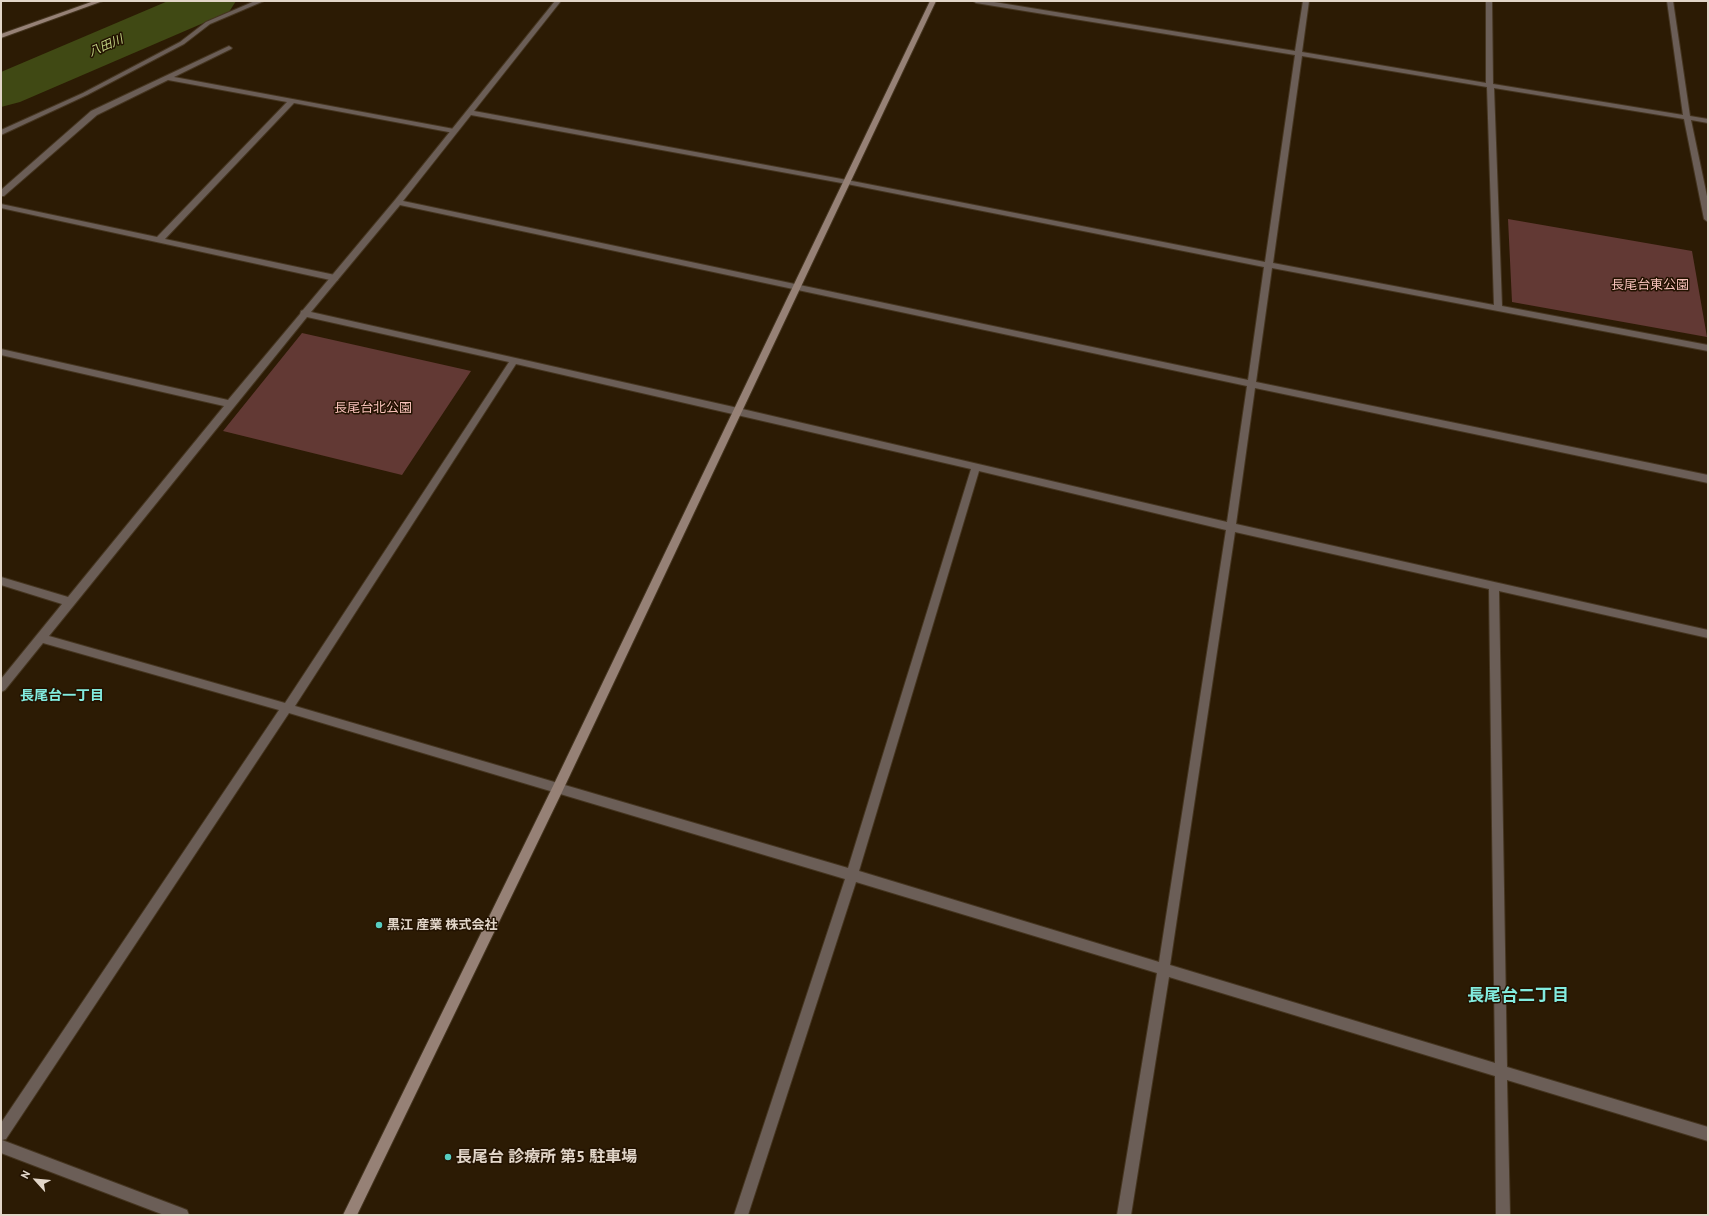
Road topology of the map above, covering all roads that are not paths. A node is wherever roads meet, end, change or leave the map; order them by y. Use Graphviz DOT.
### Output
graph roads {
  1 [pos="100,1"];
  2 [pos="261,1"];
  3 [pos="558,1"];
  4 [pos="933,1"];
  5 [pos="976,1"];
  6 [pos="1306,1"];
  7 [pos="1489,1"];
  8 [pos="1670,1"];
  9 [pos="1,36"];
  10 [pos="229,48"];
  11 [pos="1299,53"];
  12 [pos="168,78"];
  13 [pos="1490,85"];
  14 [pos="292,101"];
  15 [pos="469,112"];
  16 [pos="1687,118"];
  17 [pos="1708,121"];
  18 [pos="454,131"];
  19 [pos="1,133"];
  20 [pos="847,182"];
  21 [pos="1,194"];
  22 [pos="398,202"];
  23 [pos="1,206"];
  24 [pos="1708,219"];
  25 [pos="159,240"];
  26 [pos="1268,265"];
  27 [pos="335,278"];
  28 [pos="797,287"];
  29 [pos="1498,308"];
  30 [pos="304,314"];
  31 [pos="1708,348"];
  32 [pos="1,352"];
  33 [pos="514,361"];
  34 [pos="1251,384"];
  35 [pos="230,404"];
  36 [pos="738,411"];
  37 [pos="976,467"];
  38 [pos="1708,479"];
  39 [pos="1231,527"];
  40 [pos="1,582"];
  41 [pos="1494,586"];
  42 [pos="70,602"];
  43 [pos="1708,634"];
  44 [pos="42,638"];
  45 [pos="1,687"];
  46 [pos="288,708"];
  47 [pos="558,788"];
  48 [pos="852,875"];
  49 [pos="1164,968"];
  50 [pos="1501,1071"];
  51 [pos="1,1134"];
  52 [pos="1708,1134"];
  53 [pos="1,1146"];
  54 [pos="182,1215"];
  55 [pos="350,1215"];
  56 [pos="741,1215"];
  57 [pos="1124,1215"];
  58 [pos="1503,1215"];
  1 -- 9 [label="street"];
  2 -- 19 [label="street"];
  3 -- 15 [label="street"];
  4 -- 20 [label="street"];
  5 -- 11 [label="street"];
  6 -- 11 [label="street"];
  7 -- 13 [label="street"];
  8 -- 16 [label="street"];
  10 -- 12 [label="street"];
  11 -- 13 [label="street"];
  11 -- 26 [label="street"];
  12 -- 14 [label="street"];
  12 -- 21 [label="street"];
  13 -- 16 [label="street"];
  13 -- 29 [label="street"];
  14 -- 18 [label="street"];
  14 -- 25 [label="street"];
  15 -- 18 [label="street"];
  15 -- 20 [label="street"];
  16 -- 17 [label="street"];
  16 -- 24 [label="street"];
  18 -- 22 [label="street"];
  20 -- 26 [label="street"];
  20 -- 28 [label="street"];
  22 -- 27 [label="street"];
  22 -- 28 [label="street"];
  23 -- 25 [label="street"];
  25 -- 27 [label="street"];
  26 -- 29 [label="street"];
  26 -- 34 [label="street"];
  27 -- 30 [label="street"];
  28 -- 34 [label="street"];
  28 -- 36 [label="street"];
  29 -- 31 [label="street"];
  30 -- 33 [label="street"];
  30 -- 35 [label="street"];
  32 -- 35 [label="street"];
  33 -- 36 [label="street"];
  33 -- 46 [label="street"];
  34 -- 38 [label="street"];
  34 -- 39 [label="street"];
  35 -- 42 [label="street"];
  36 -- 37 [label="street"];
  36 -- 47 [label="street"];
  37 -- 39 [label="street"];
  37 -- 48 [label="street"];
  39 -- 41 [label="street"];
  39 -- 49 [label="street"];
  40 -- 42 [label="street"];
  41 -- 43 [label="street"];
  41 -- 50 [label="street"];
  42 -- 44 [label="street"];
  44 -- 45 [label="street"];
  44 -- 46 [label="street"];
  46 -- 47 [label="street"];
  46 -- 51 [label="street"];
  47 -- 48 [label="street"];
  47 -- 55 [label="street"];
  48 -- 49 [label="street"];
  48 -- 56 [label="street"];
  49 -- 50 [label="street"];
  49 -- 57 [label="street"];
  50 -- 52 [label="street"];
  50 -- 58 [label="street"];
  53 -- 54 [label="street"];
}
